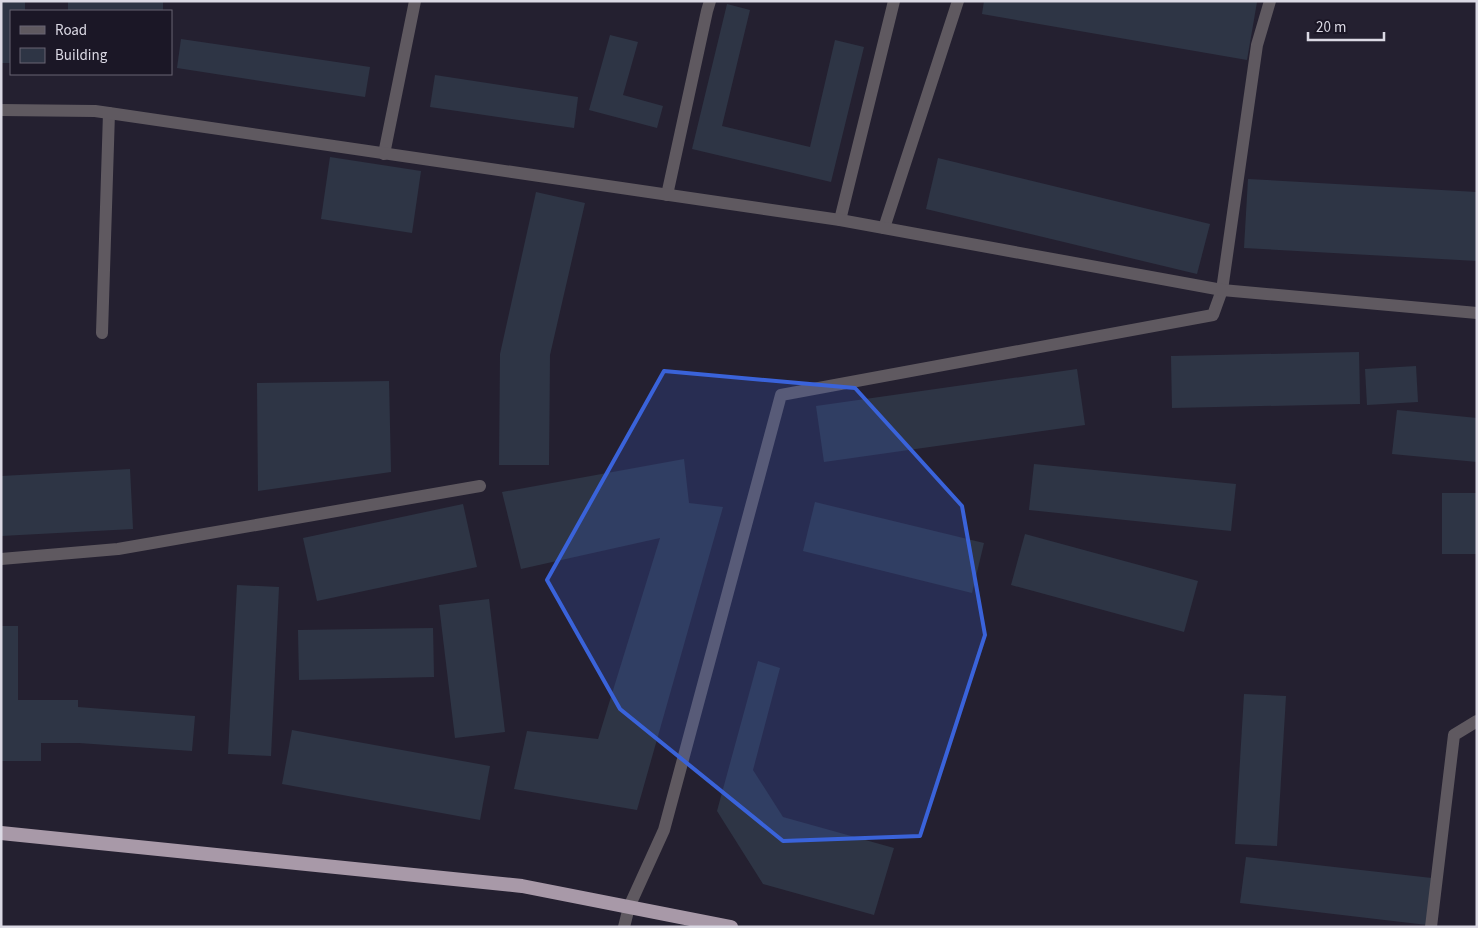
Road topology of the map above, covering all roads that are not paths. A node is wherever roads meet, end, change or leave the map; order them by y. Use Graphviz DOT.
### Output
graph roads {
  1 [pos="415,1"];
  2 [pos="710,1"];
  3 [pos="894,1"];
  4 [pos="958,1"];
  5 [pos="1270,1"];
  6 [pos="1,110"];
  7 [pos="109,113"];
  8 [pos="384,154"];
  9 [pos="667,195"];
  10 [pos="840,220"];
  11 [pos="884,228"];
  12 [pos="1222,290"];
  13 [pos="1477,313"];
  14 [pos="102,333"];
  15 [pos="480,486"];
  16 [pos="1,559"];
  17 [pos="1477,721"];
  18 [pos="1,833"];
  19 [pos="629,907"];
  20 [pos="624,927"];
  21 [pos="731,927"];
  22 [pos="1431,927"];
  1 -- 8 [label="street"];
  2 -- 9 [label="street"];
  3 -- 10 [label="street"];
  4 -- 11 [label="street"];
  5 -- 12 [label="street"];
  6 -- 7 [label="street"];
  7 -- 8 [label="street"];
  7 -- 14 [label="street"];
  8 -- 9 [label="street"];
  9 -- 10 [label="street"];
  10 -- 11 [label="street"];
  11 -- 12 [label="street"];
  12 -- 13 [label="street"];
  12 -- 19 [label="street"];
  15 -- 16 [label="street"];
  17 -- 22 [label="street"];
  18 -- 19 [label="highway"];
  19 -- 20 [label="street"];
  19 -- 21 [label="highway"];
}
